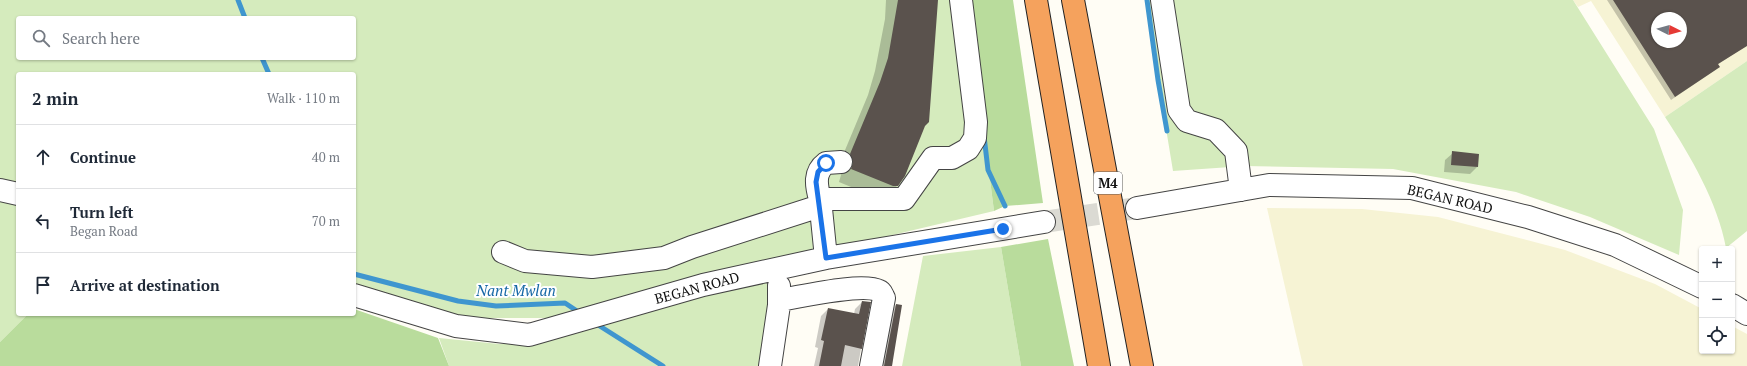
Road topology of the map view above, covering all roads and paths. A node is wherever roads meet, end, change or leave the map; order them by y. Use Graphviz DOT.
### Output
graph roads {
  1 [pos="961,0"];
  2 [pos="1036,0"];
  3 [pos="1073,0"];
  4 [pos="1162,0"];
  5 [pos="841,162"];
  6 [pos="0,190"];
  7 [pos="1241,190"];
  8 [pos="16,194"];
  9 [pos="820,203"];
  10 [pos="1137,208"];
  11 [pos="1044,222"];
  12 [pos="503,252"];
  13 [pos="826,258"];
  14 [pos="777,268"];
  15 [pos="1699,286"];
  16 [pos="356,297"];
  17 [pos="780,300"];
  18 [pos="1735,307"];
  19 [pos="1747,314"];
  20 [pos="770,366"];
  21 [pos="871,366"];
  22 [pos="1099,366"];
  23 [pos="1142,366"];
  1 -- 9 [label="street"];
  2 -- 22 [label="highway"];
  3 -- 23 [label="highway, M4"];
  4 -- 7 [label="street"];
  5 -- 9 [label="street"];
  6 -- 8 [label="street"];
  7 -- 10 [label="street, BEGAN ROAD"];
  7 -- 15 [label="street, BEGAN ROAD"];
  9 -- 12 [label="street"];
  9 -- 13 [label="street"];
  11 -- 13 [label="street, BEGAN ROAD"];
  13 -- 14 [label="street, BEGAN ROAD"];
  14 -- 16 [label="street, BEGAN ROAD"];
  14 -- 17 [label="street"];
  17 -- 20 [label="street"];
  17 -- 21 [label="street"];
  18 -- 19 [label="street"];
}
